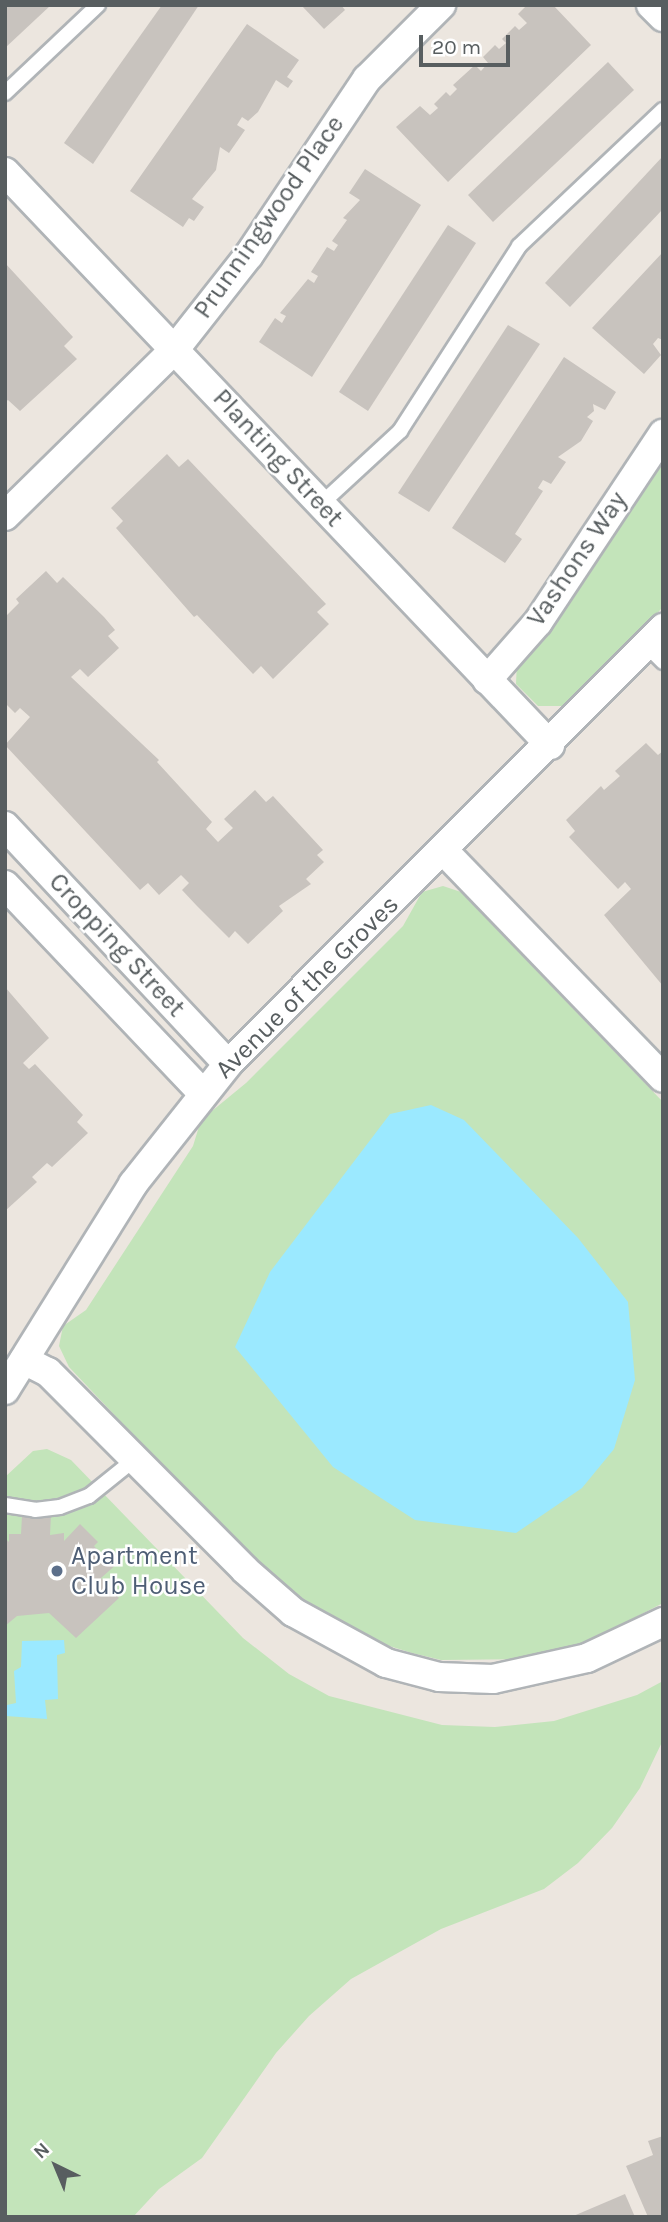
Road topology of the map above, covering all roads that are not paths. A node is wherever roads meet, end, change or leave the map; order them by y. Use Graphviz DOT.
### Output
graph roads {
  1 [pos="98,5"];
  2 [pos="441,5"];
  3 [pos="651,5"];
  4 [pos="663,17"];
  5 [pos="5,93"];
  6 [pos="663,110"];
  7 [pos="5,172"];
  8 [pos="175,349"];
  9 [pos="663,434"];
  10 [pos="321,504"];
  11 [pos="5,516"];
  12 [pos="657,645"];
  13 [pos="487,680"];
  14 [pos="550,745"];
  15 [pos="5,826"];
  16 [pos="444,851"];
  17 [pos="5,885"];
  18 [pos="228,1064"];
  19 [pos="663,1079"];
  20 [pos="203,1094"];
  21 [pos="24,1360"];
  22 [pos="5,1390"];
  23 [pos="135,1459"];
  24 [pos="5,1504"];
  25 [pos="663,1622"];
  1 -- 5 [label="lane"];
  2 -- 8 [label="street, Prunningwood Place"];
  3 -- 4 [label="street"];
  6 -- 10 [label="lane"];
  7 -- 8 [label="street, Planting Street"];
  8 -- 10 [label="street, Planting Street"];
  8 -- 11 [label="street, Prunningwood Place"];
  9 -- 13 [label="street, Vashons Way"];
  10 -- 13 [label="street, Planting Street"];
  12 -- 14 [label="street, Avenue of the Groves"];
  13 -- 14 [label="street, Planting Street"];
  14 -- 16 [label="street, Avenue of the Groves"];
  15 -- 18 [label="street, Cropping Street"];
  16 -- 18 [label="street, Avenue of the Groves"];
  16 -- 19 [label="street"];
  17 -- 20 [label="street, Cropping Street"];
  18 -- 20 [label="street, Avenue of the Groves"];
  20 -- 21 [label="street, Avenue of the Groves"];
  21 -- 22 [label="street, Avenue of the Groves"];
  21 -- 23 [label="street"];
  23 -- 24 [label="lane"];
  23 -- 25 [label="street"];
}
